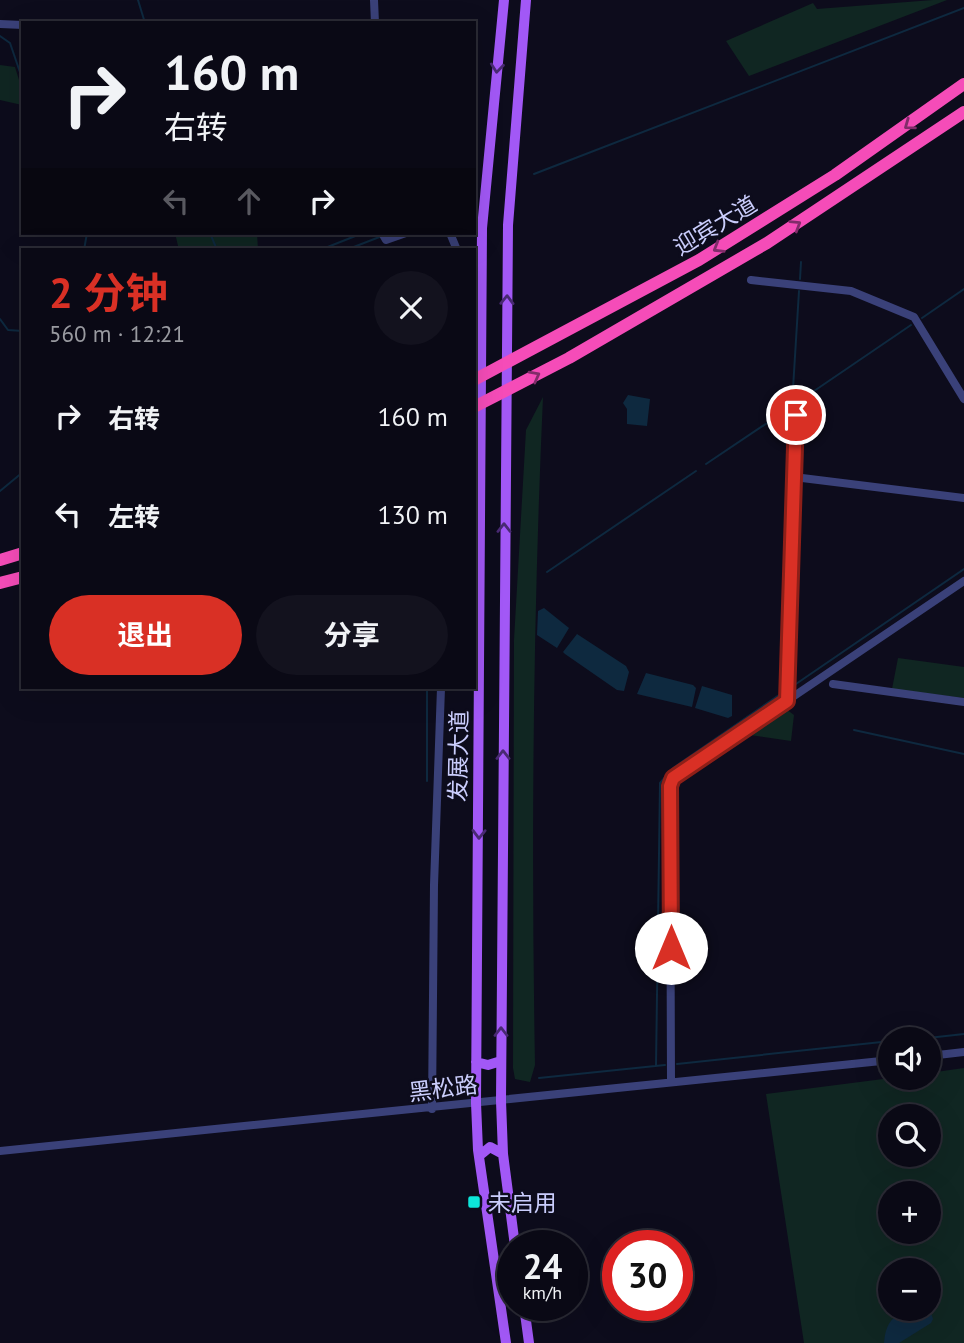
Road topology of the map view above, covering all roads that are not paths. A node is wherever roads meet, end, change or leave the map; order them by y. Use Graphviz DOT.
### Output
graph roads {
  1 [pos="374,0"];
  2 [pos="505,0"];
  3 [pos="526,0"];
  4 [pos="375,21"];
  5 [pos="0,24"];
  6 [pos="21,25"];
  7 [pos="964,84"];
  8 [pos="964,112"];
  9 [pos="383,235"];
  10 [pos="400,235"];
  11 [pos="751,280"];
  12 [pos="505,364"];
  13 [pos="478,379"];
  14 [pos="506,391"];
  15 [pos="964,400"];
  16 [pos="478,405"];
  17 [pos="796,415"];
  18 [pos="794,477"];
  19 [pos="964,498"];
  20 [pos="21,554"];
  21 [pos="0,560"];
  22 [pos="21,578"];
  23 [pos="964,582"];
  24 [pos="0,583"];
  25 [pos="833,684"];
  26 [pos="441,689"];
  27 [pos="787,701"];
  28 [pos="964,702"];
  29 [pos="964,1052"];
  30 [pos="941,1055"];
  31 [pos="501,1061"];
  32 [pos="878,1061"];
  33 [pos="476,1062"];
  34 [pos="671,1083"];
  35 [pos="501,1101"];
  36 [pos="476,1103"];
  37 [pos="432,1109"];
  38 [pos="0,1151"];
  39 [pos="503,1154"];
  40 [pos="479,1156"];
  41 [pos="512,1230"];
  42 [pos="525,1321"];
  43 [pos="506,1343"];
  44 [pos="529,1343"];
  1 -- 4 [label="street"];
  2 -- 13 [label="main road, 发展大道, one-way"];
  12 -- 3 [label="main road, 发展大道, one-way"];
  5 -- 6 [label="street"];
  7 -- 12 [label="highway, 迎宾大道, one-way"];
  14 -- 8 [label="highway, 迎宾大道, one-way"];
  9 -- 10 [label="street"];
  11 -- 15 [label="street"];
  12 -- 13 [label="highway, 迎宾大道"];
  12 -- 14 [label="main road, 发展大道"];
  13 -- 16 [label="main road, 发展大道"];
  14 -- 16 [label="highway, 迎宾大道"];
  31 -- 14 [label="main road, 发展大道, one-way"];
  16 -- 33 [label="main road, 发展大道, one-way"];
  17 -- 18 [label="street"];
  18 -- 19 [label="street"];
  18 -- 27 [label="street"];
  20 -- 21 [label="highway"];
  22 -- 24 [label="highway"];
  23 -- 27 [label="street"];
  25 -- 28 [label="street"];
  26 -- 37 [label="street"];
  27 -- 34 [label="street"];
  29 -- 30 [label="street"];
  31 -- 33 [label="main road"];
  31 -- 35 [label="main road, 发展大道"];
  32 -- 34 [label="street, 黑松路"];
  33 -- 36 [label="main road, 发展大道"];
  34 -- 35 [label="street, 黑松路"];
  35 -- 36 [label="street, 黑松路"];
  35 -- 39 [label="main road, 发展大道"];
  36 -- 37 [label="street, 黑松路"];
  36 -- 40 [label="main road, 发展大道"];
  37 -- 38 [label="street, 黑松路"];
  39 -- 40 [label="main road"];
  39 -- 41 [label="main road, 发展大道"];
  40 -- 43 [label="main road, 发展大道"];
  42 -- 44 [label="main road"];
}
